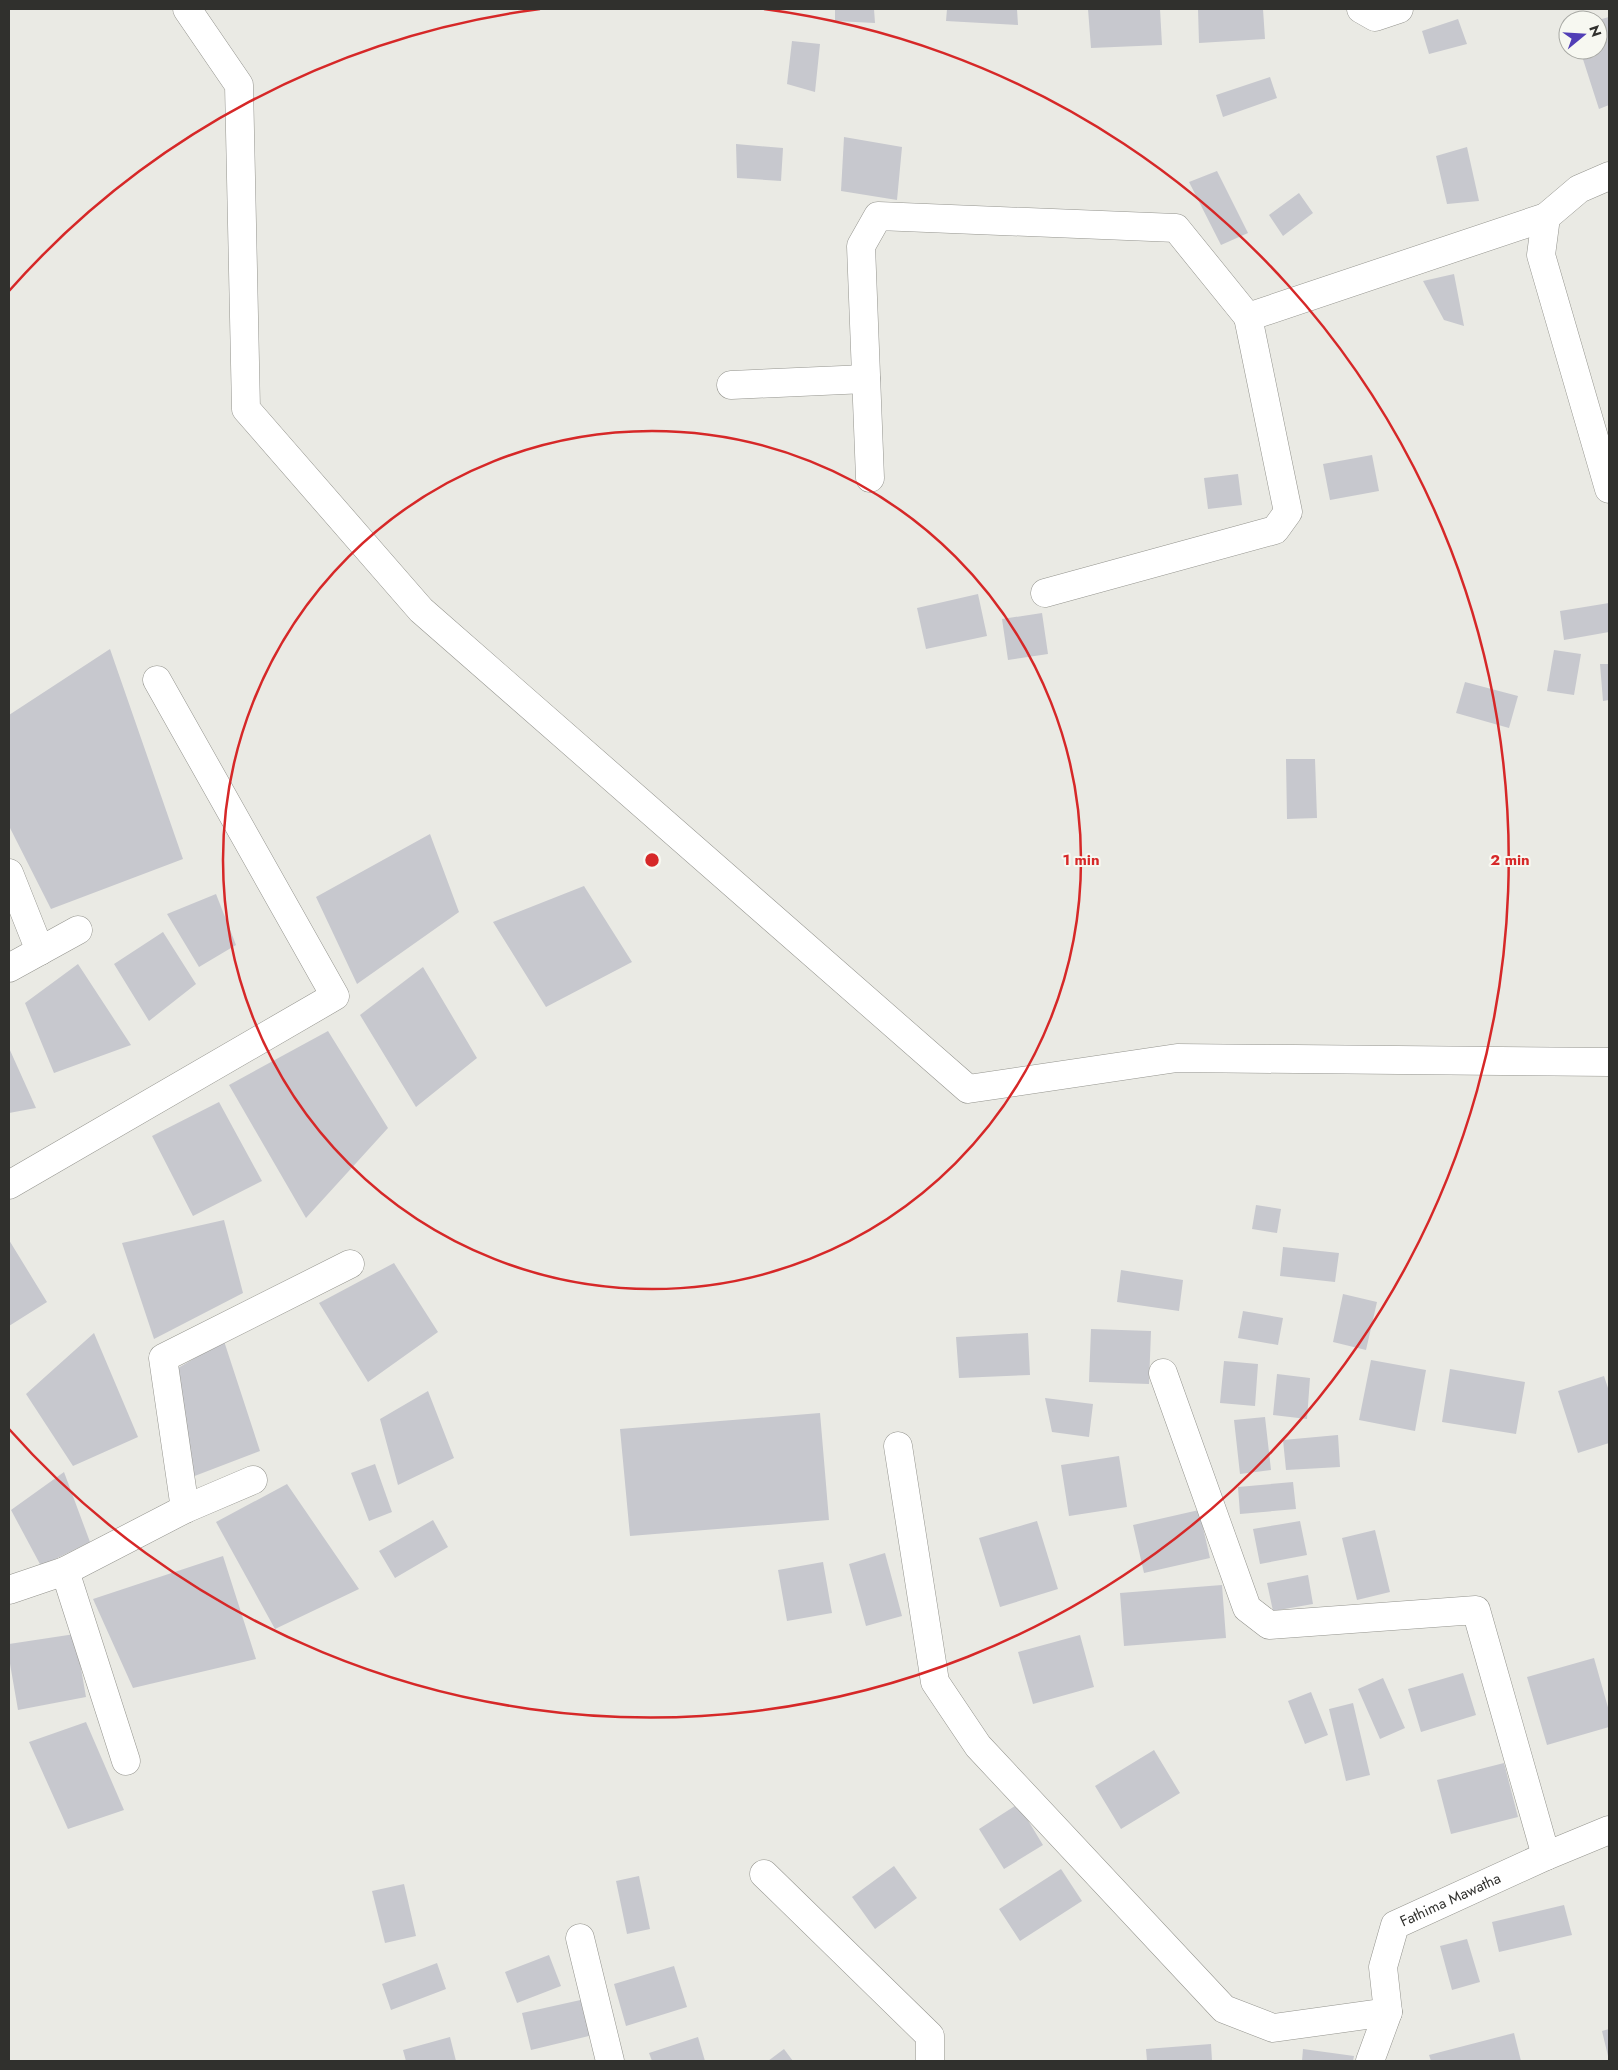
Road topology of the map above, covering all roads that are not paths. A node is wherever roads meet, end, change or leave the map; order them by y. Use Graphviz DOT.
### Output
graph roads {
  1 [pos="187,9"];
  2 [pos="1361,9"];
  3 [pos="1399,9"];
  4 [pos="1609,176"];
  5 [pos="1546,217"];
  6 [pos="1248,317"];
  7 [pos="866,379"];
  8 [pos="731,385"];
  9 [pos="870,478"];
  10 [pos="1609,489"];
  11 [pos="1045,593"];
  12 [pos="158,680"];
  13 [pos="9,873"];
  14 [pos="78,930"];
  15 [pos="40,951"];
  16 [pos="9,968"];
  17 [pos="1609,1062"];
  18 [pos="9,1185"];
  19 [pos="350,1264"];
  20 [pos="1163,1373"];
  21 [pos="898,1446"];
  22 [pos="253,1480"];
  23 [pos="184,1510"];
  24 [pos="65,1571"];
  25 [pos="9,1590"];
  26 [pos="126,1761"];
  27 [pos="1609,1830"];
  28 [pos="1546,1856"];
  29 [pos="764,1874"];
  30 [pos="580,1938"];
  31 [pos="1388,2012"];
  32 [pos="610,2061"];
  33 [pos="930,2061"];
  34 [pos="1370,2061"];
  1 -- 17 [label="street"];
  2 -- 3 [label="street"];
  4 -- 5 [label="street"];
  5 -- 6 [label="street"];
  5 -- 10 [label="street"];
  6 -- 7 [label="street"];
  6 -- 11 [label="street"];
  7 -- 8 [label="street"];
  7 -- 9 [label="street"];
  12 -- 18 [label="street"];
  13 -- 15 [label="street"];
  14 -- 15 [label="street"];
  15 -- 16 [label="street"];
  19 -- 23 [label="street"];
  20 -- 28 [label="street"];
  21 -- 31 [label="street"];
  22 -- 23 [label="street"];
  23 -- 24 [label="street"];
  24 -- 25 [label="street"];
  24 -- 26 [label="street"];
  27 -- 28 [label="street, Fathima Mawatha"];
  28 -- 31 [label="street, Fathima Mawatha"];
  29 -- 33 [label="street"];
  30 -- 32 [label="street"];
  31 -- 34 [label="street, Fathima Mawatha"];
}
